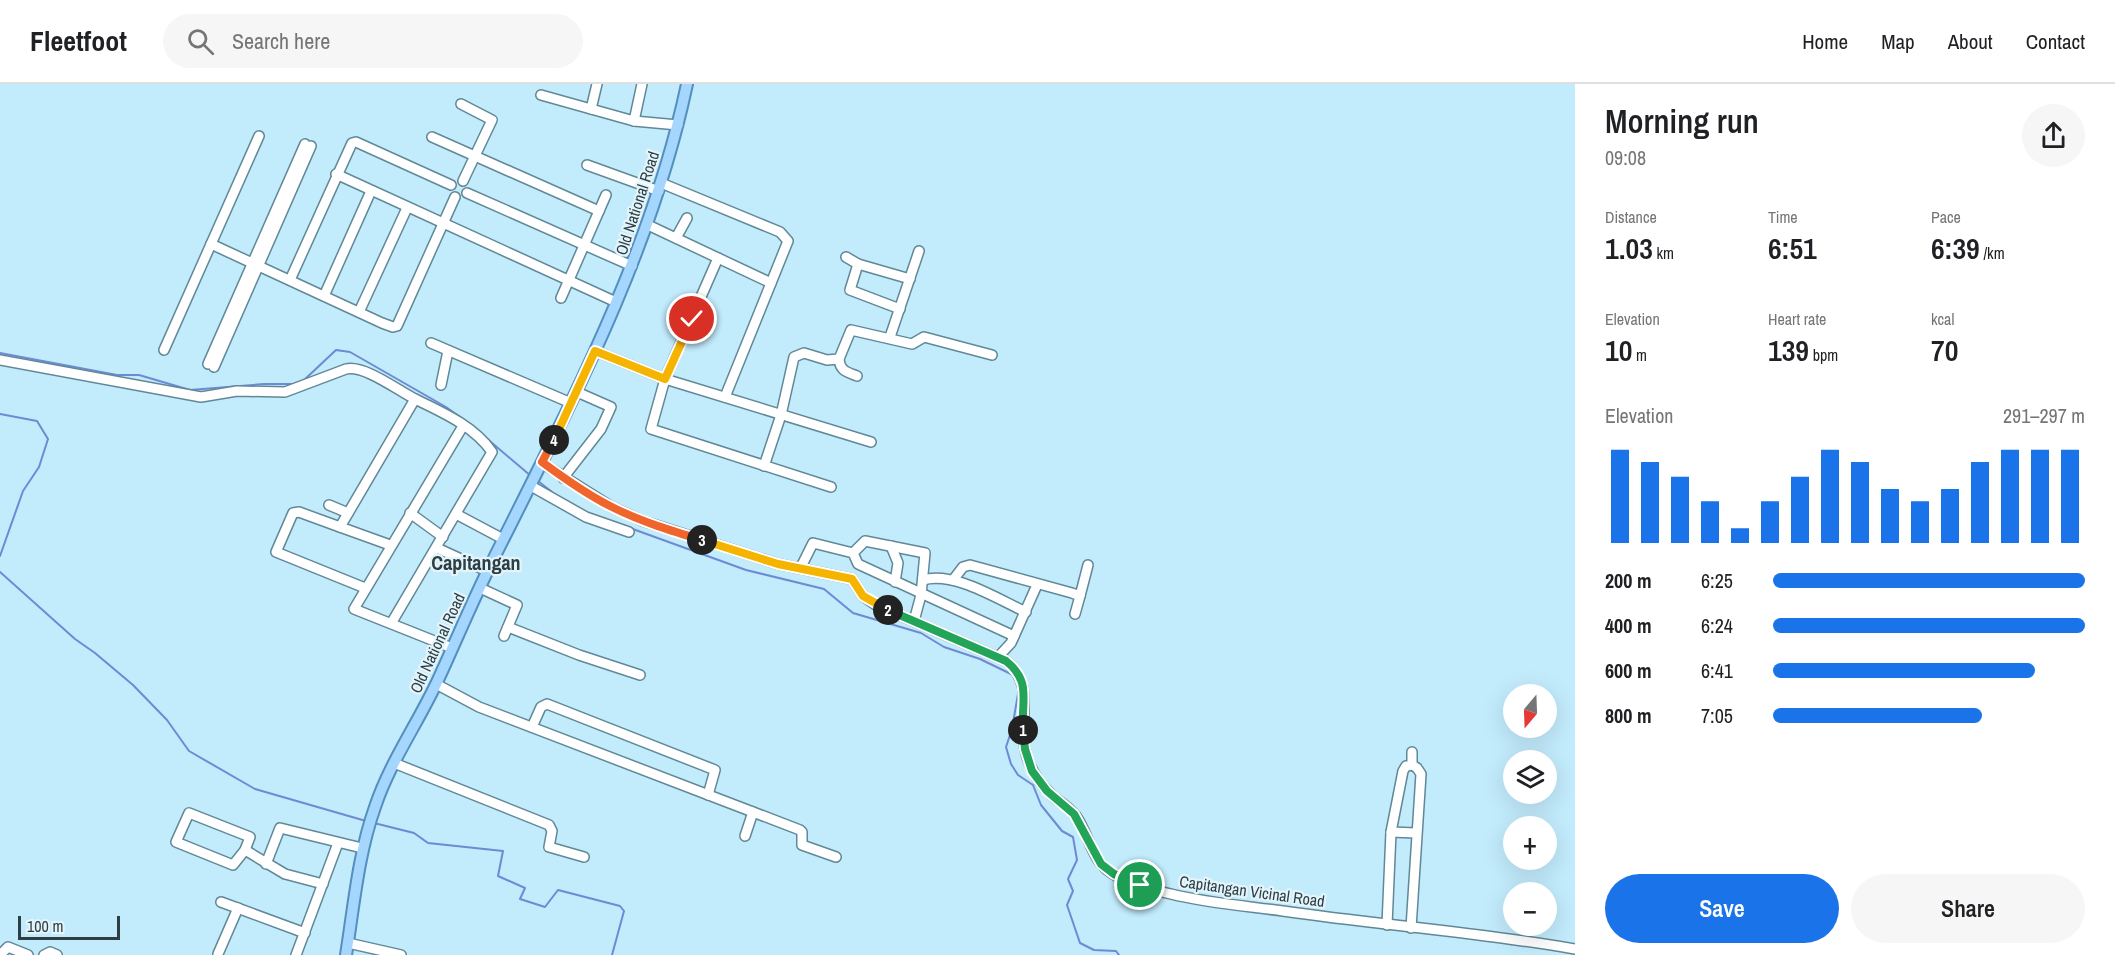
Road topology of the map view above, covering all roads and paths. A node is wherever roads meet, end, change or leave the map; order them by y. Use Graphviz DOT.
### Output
graph roads {
  1 [pos="597,84"];
  2 [pos="642,84"];
  3 [pos="687,84"];
  4 [pos="541,95"];
  5 [pos="461,104"];
  6 [pos="591,110"];
  7 [pos="634,121"];
  8 [pos="678,125"];
  9 [pos="259,136"];
  10 [pos="432,137"];
  11 [pos="308,145"];
  12 [pos="474,156"];
  13 [pos="587,165"];
  14 [pos="336,174"];
  15 [pos="463,181"];
  16 [pos="451,185"];
  17 [pos="660,187"];
  18 [pos="371,191"];
  19 [pos="467,193"];
  20 [pos="606,195"];
  21 [pos="455,197"];
  22 [pos="407,208"];
  23 [pos="599,211"];
  24 [pos="687,218"];
  25 [pos="442,224"];
  26 [pos="648,225"];
  27 [pos="676,238"];
  28 [pos="211,244"];
  29 [pos="584,245"];
  30 [pos="919,251"];
  31 [pos="846,257"];
  32 [pos="718,258"];
  33 [pos="858,264"];
  34 [pos="256,265"];
  35 [pos="632,266"];
  36 [pos="910,279"];
  37 [pos="290,280"];
  38 [pos="568,280"];
  39 [pos="771,283"];
  40 [pos="324,296"];
  41 [pos="561,298"];
  42 [pos="616,302"];
  43 [pos="900,309"];
  44 [pos="359,312"];
  45 [pos="890,337"];
  46 [pos="431,343"];
  47 [pos="164,350"];
  48 [pos="448,351"];
  49 [pos="595,351"];
  50 [pos="992,355"];
  51 [pos="839,359"];
  52 [pos="0,360"];
  53 [pos="211,366"];
  54 [pos="857,376"];
  55 [pos="665,379"];
  56 [pos="441,385"];
  57 [pos="577,392"];
  58 [pos="725,397"];
  59 [pos="415,399"];
  60 [pos="571,403"];
  61 [pos="781,415"];
  62 [pos="463,426"];
  63 [pos="871,442"];
  64 [pos="542,462"];
  65 [pos="764,466"];
  66 [pos="563,478"];
  67 [pos="534,480"];
  68 [pos="831,487"];
  69 [pos="329,504"];
  70 [pos="348,513"];
  71 [pos="410,513"];
  72 [pos="456,514"];
  73 [pos="340,527"];
  74 [pos="629,532"];
  75 [pos="443,537"];
  76 [pos="503,540"];
  77 [pos="390,545"];
  78 [pos="891,546"];
  79 [pos="437,548"];
  80 [pos="853,553"];
  81 [pos="1088,565"];
  82 [pos="801,567"];
  83 [pos="488,571"];
  84 [pos="953,579"];
  85 [pos="923,580"];
  86 [pos="895,582"];
  87 [pos="1038,585"];
  88 [pos="365,588"];
  89 [pos="480,588"];
  90 [pos="921,595"];
  91 [pos="1080,596"];
  92 [pos="1026,612"];
  93 [pos="1075,614"];
  94 [pos="914,621"];
  95 [pos="392,622"];
  96 [pos="1014,636"];
  97 [pos="452,648"];
  98 [pos="998,657"];
  99 [pos="640,675"];
  100 [pos="436,684"];
  101 [pos="532,727"];
  102 [pos="1413,752"];
  103 [pos="394,763"];
  104 [pos="1412,765"];
  105 [pos="708,795"];
  106 [pos="753,812"];
  107 [pos="1391,832"];
  108 [pos="1416,833"];
  109 [pos="745,836"];
  110 [pos="338,843"];
  111 [pos="362,848"];
  112 [pos="245,850"];
  113 [pos="584,857"];
  114 [pos="836,857"];
  115 [pos="266,864"];
  116 [pos="323,884"];
  117 [pos="222,902"];
  118 [pos="238,908"];
  119 [pos="1387,926"];
  120 [pos="1411,928"];
  121 [pos="305,933"];
  122 [pos="348,943"];
  123 [pos="1575,949"];
  124 [pos="0,955"];
  125 [pos="27,955"];
  126 [pos="45,955"];
  127 [pos="57,955"];
  128 [pos="219,955"];
  129 [pos="296,955"];
  130 [pos="346,955"];
  131 [pos="401,955"];
  1 -- 6 [label="street"];
  2 -- 7 [label="street"];
  3 -- 8 [label="main road, Old National Road"];
  4 -- 6 [label="street"];
  5 -- 12 [label="street"];
  6 -- 7 [label="street"];
  7 -- 8 [label="street"];
  8 -- 17 [label="main road, Old National Road"];
  9 -- 28 [label="street"];
  10 -- 12 [label="street"];
  11 -- 34 [label="street"];
  12 -- 15 [label="street"];
  12 -- 23 [label="street"];
  13 -- 17 [label="street"];
  14 -- 16 [label="street"];
  14 -- 18 [label="street"];
  14 -- 37 [label="street"];
  15 -- 16 [label="street"];
  15 -- 19 [label="street"];
  16 -- 21 [label="street"];
  17 -- 26 [label="main road, Old National Road"];
  17 -- 39 [label="street"];
  18 -- 22 [label="street"];
  18 -- 40 [label="street"];
  19 -- 21 [label="street"];
  19 -- 29 [label="street"];
  20 -- 23 [label="street"];
  21 -- 25 [label="street"];
  22 -- 25 [label="street"];
  22 -- 44 [label="street"];
  23 -- 29 [label="street"];
  24 -- 27 [label="street"];
  25 -- 38 [label="street"];
  25 -- 44 [label="street"];
  26 -- 27 [label="street"];
  26 -- 35 [label="main road, Old National Road"];
  27 -- 32 [label="street"];
  28 -- 34 [label="street"];
  28 -- 47 [label="street"];
  29 -- 35 [label="street"];
  29 -- 38 [label="street"];
  30 -- 36 [label="street"];
  31 -- 33 [label="street"];
  32 -- 39 [label="street"];
  32 -- 55 [label="street"];
  33 -- 36 [label="street"];
  33 -- 43 [label="street"];
  34 -- 37 [label="street"];
  34 -- 53 [label="street"];
  35 -- 42 [label="main road, Old National Road"];
  36 -- 43 [label="street"];
  37 -- 40 [label="street"];
  38 -- 41 [label="street"];
  38 -- 42 [label="street"];
  39 -- 58 [label="street"];
  40 -- 44 [label="street"];
  42 -- 49 [label="main road, Old National Road"];
  43 -- 45 [label="street"];
  45 -- 50 [label="street"];
  45 -- 51 [label="street"];
  46 -- 48 [label="street"];
  48 -- 56 [label="street"];
  48 -- 60 [label="street"];
  49 -- 55 [label="street"];
  49 -- 57 [label="main road, Old National Road"];
  51 -- 54 [label="street"];
  51 -- 61 [label="street"];
  52 -- 59 [label="street"];
  55 -- 58 [label="street"];
  55 -- 65 [label="street"];
  57 -- 60 [label="main road, Old National Road"];
  57 -- 66 [label="street"];
  58 -- 61 [label="street"];
  59 -- 62 [label="street"];
  59 -- 70 [label="street"];
  60 -- 64 [label="main road, Old National Road"];
  61 -- 63 [label="street"];
  61 -- 65 [label="street"];
  62 -- 71 [label="street"];
  62 -- 72 [label="street"];
  64 -- 66 [label="street, Capitangan Vicinal Road"];
  64 -- 67 [label="main road, Old National Road"];
  65 -- 68 [label="street"];
  66 -- 82 [label="street, Capitangan Vicinal Road"];
  67 -- 74 [label="street"];
  67 -- 76 [label="main road, Old National Road"];
  69 -- 70 [label="street"];
  70 -- 73 [label="street"];
  71 -- 75 [label="street"];
  71 -- 77 [label="street"];
  72 -- 75 [label="street"];
  72 -- 76 [label="street"];
  73 -- 77 [label="street"];
  73 -- 88 [label="street"];
  75 -- 79 [label="street"];
  76 -- 83 [label="main road, Old National Road"];
  77 -- 88 [label="street"];
  78 -- 80 [label="street"];
  78 -- 85 [label="street"];
  78 -- 86 [label="street"];
  79 -- 83 [label="street"];
  79 -- 95 [label="street"];
  80 -- 82 [label="street"];
  80 -- 86 [label="street"];
  81 -- 91 [label="street"];
  82 -- 94 [label="street, Capitangan Vicinal Road"];
  83 -- 89 [label="main road, Old National Road"];
  84 -- 85 [label="street"];
  84 -- 87 [label="street"];
  84 -- 92 [label="street"];
  85 -- 90 [label="street"];
  86 -- 90 [label="street"];
  87 -- 91 [label="street"];
  87 -- 92 [label="street"];
  88 -- 95 [label="street"];
  89 -- 97 [label="main road, Old National Road"];
  89 -- 99 [label="street"];
  90 -- 94 [label="street"];
  90 -- 96 [label="street"];
  91 -- 93 [label="street"];
  92 -- 96 [label="street"];
  94 -- 98 [label="street, Capitangan Vicinal Road"];
  95 -- 97 [label="street"];
  96 -- 98 [label="street"];
  97 -- 100 [label="main road, Old National Road"];
  98 -- 119 [label="street, Capitangan Vicinal Road"];
  100 -- 101 [label="street"];
  100 -- 103 [label="main road, Old National Road"];
  101 -- 105 [label="street"];
  101 -- 105 [label="street"];
  102 -- 104 [label="street"];
  103 -- 111 [label="main road, Old National Road"];
  103 -- 113 [label="street"];
  104 -- 107 [label="street"];
  104 -- 108 [label="street"];
  105 -- 106 [label="street"];
  106 -- 109 [label="street"];
  106 -- 114 [label="street"];
  107 -- 108 [label="street"];
  107 -- 119 [label="street"];
  108 -- 120 [label="street"];
  110 -- 111 [label="street"];
  110 -- 115 [label="street"];
  110 -- 116 [label="street"];
  111 -- 122 [label="main road, Old National Road"];
  112 -- 112 [label="street"];
  112 -- 115 [label="street"];
  115 -- 116 [label="street"];
  116 -- 121 [label="street"];
  117 -- 118 [label="street"];
  118 -- 121 [label="street"];
  118 -- 128 [label="street"];
  119 -- 120 [label="street, Capitangan Vicinal Road"];
  120 -- 123 [label="street, Capitangan Vicinal Road"];
  121 -- 129 [label="street"];
  122 -- 130 [label="main road, Old National Road"];
  122 -- 131 [label="street"];
  124 -- 125 [label="street"];
  126 -- 127 [label="street"];
}
